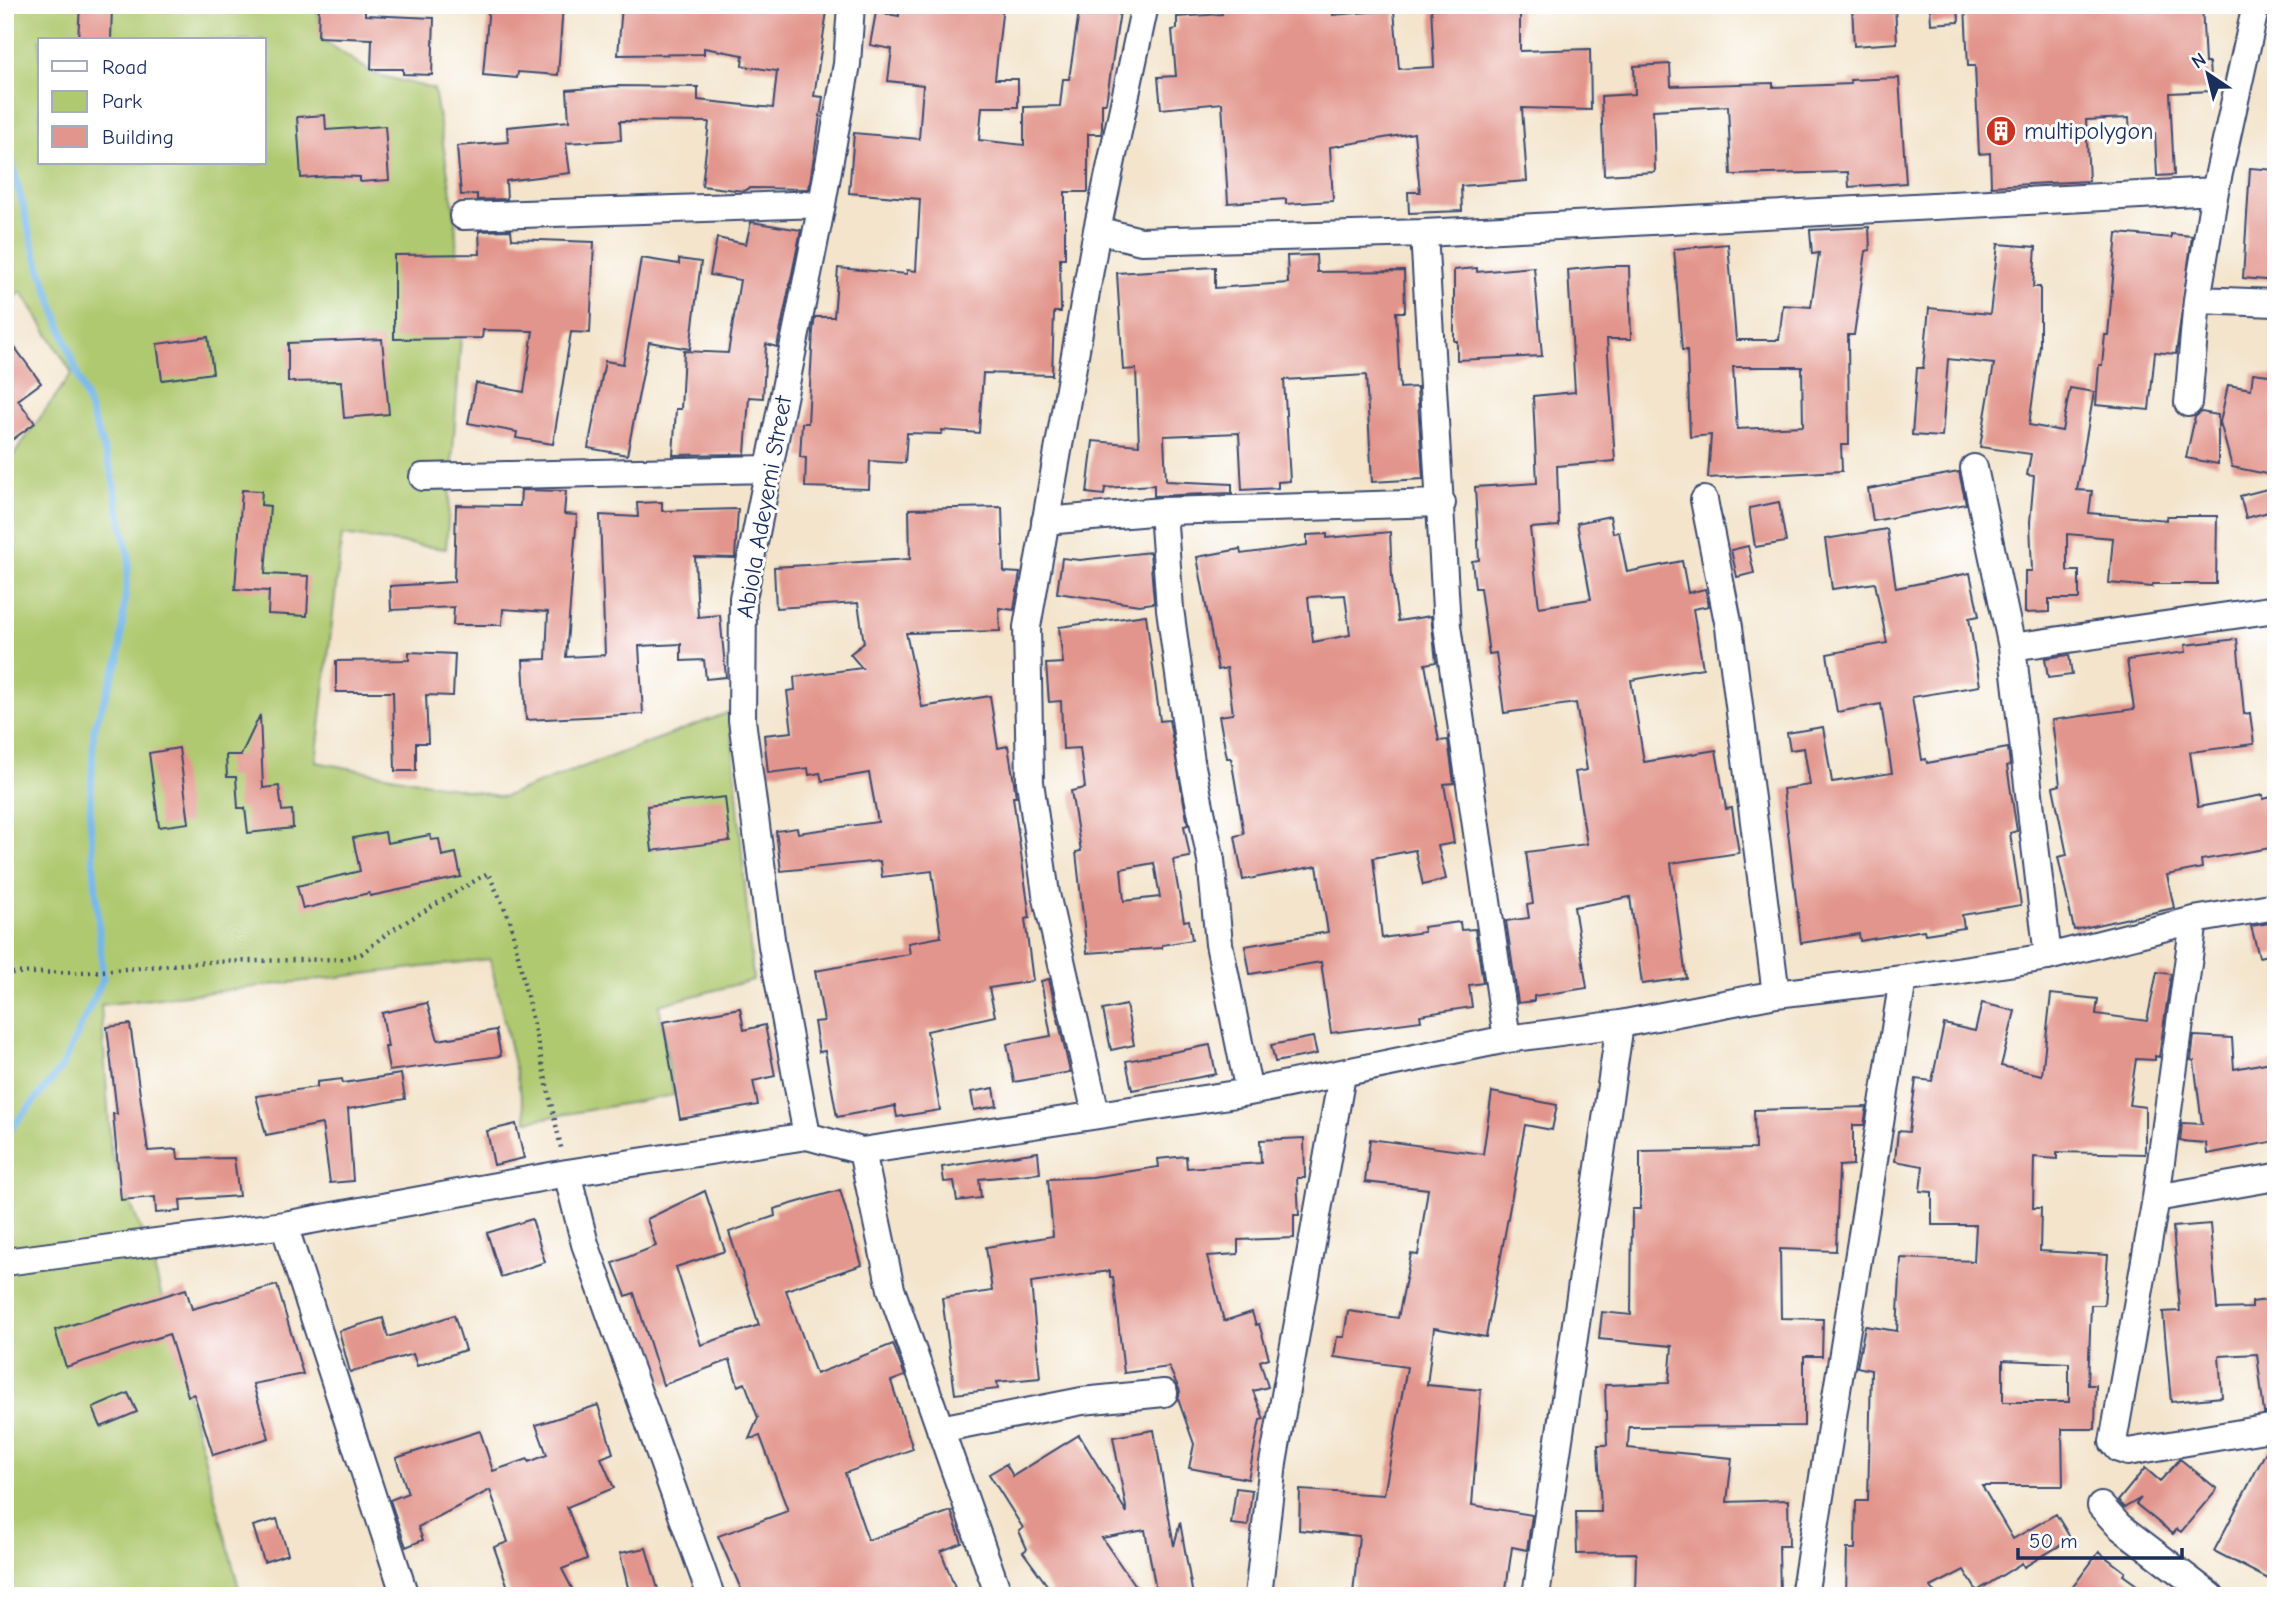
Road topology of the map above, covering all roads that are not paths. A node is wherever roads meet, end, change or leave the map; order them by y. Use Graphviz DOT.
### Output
graph roads {
  1 [pos="851,5"];
  2 [pos="1145,5"];
  3 [pos="2256,5"];
  4 [pos="2215,191"];
  5 [pos="822,204"];
  6 [pos="463,216"];
  7 [pos="1097,230"];
  8 [pos="1424,233"];
  9 [pos="2197,300"];
  10 [pos="2276,303"];
  11 [pos="2188,403"];
  12 [pos="1974,468"];
  13 [pos="767,469"];
  14 [pos="423,477"];
  15 [pos="1704,500"];
  16 [pos="1442,503"];
  17 [pos="1163,511"];
  18 [pos="1045,521"];
  19 [pos="2276,609"];
  20 [pos="2012,647"];
  21 [pos="2276,906"];
  22 [pos="2194,920"];
  23 [pos="2048,957"];
  24 [pos="1903,979"];
  25 [pos="1776,994"];
  26 [pos="1620,1024"];
  27 [pos="1507,1039"];
  28 [pos="1342,1075"];
  29 [pos="1249,1092"];
  30 [pos="1096,1114"];
  31 [pos="807,1136"];
  32 [pos="862,1151"];
  33 [pos="567,1173"];
  34 [pos="2276,1177"];
  35 [pos="2156,1198"];
  36 [pos="284,1225"];
  37 [pos="5,1262"];
  38 [pos="1164,1393"];
  39 [pos="2276,1427"];
  40 [pos="940,1429"];
  41 [pos="2101,1506"];
  42 [pos="405,1596"];
  43 [pos="711,1596"];
  44 [pos="999,1596"];
  45 [pos="1258,1596"];
  46 [pos="1536,1596"];
  47 [pos="1804,1596"];
  48 [pos="2211,1596"];
  1 -- 5 [label="street, Abiola Adeyemi Street"];
  2 -- 7 [label="street"];
  3 -- 4 [label="street"];
  4 -- 8 [label="street"];
  4 -- 9 [label="street"];
  5 -- 6 [label="street"];
  5 -- 13 [label="street, Abiola Adeyemi Street"];
  7 -- 8 [label="street"];
  7 -- 18 [label="street"];
  8 -- 16 [label="street"];
  9 -- 10 [label="street"];
  9 -- 11 [label="street"];
  12 -- 20 [label="street"];
  13 -- 14 [label="street"];
  13 -- 31 [label="street, Abiola Adeyemi Street"];
  15 -- 25 [label="street"];
  16 -- 17 [label="street"];
  16 -- 27 [label="street"];
  17 -- 18 [label="street"];
  17 -- 29 [label="street"];
  18 -- 30 [label="street"];
  19 -- 20 [label="street"];
  20 -- 23 [label="street"];
  21 -- 22 [label="street"];
  22 -- 23 [label="street"];
  22 -- 35 [label="street"];
  23 -- 24 [label="street"];
  24 -- 25 [label="street"];
  24 -- 47 [label="street"];
  25 -- 26 [label="street"];
  26 -- 27 [label="street"];
  26 -- 46 [label="street"];
  27 -- 28 [label="street"];
  28 -- 29 [label="street"];
  28 -- 45 [label="street"];
  29 -- 30 [label="street"];
  30 -- 32 [label="street"];
  31 -- 32 [label="street"];
  31 -- 33 [label="street"];
  32 -- 40 [label="street"];
  33 -- 36 [label="street"];
  33 -- 43 [label="street"];
  34 -- 35 [label="street"];
  35 -- 39 [label="street"];
  36 -- 37 [label="street"];
  36 -- 42 [label="street"];
  38 -- 40 [label="street"];
  40 -- 44 [label="street"];
  41 -- 48 [label="street"];
}
